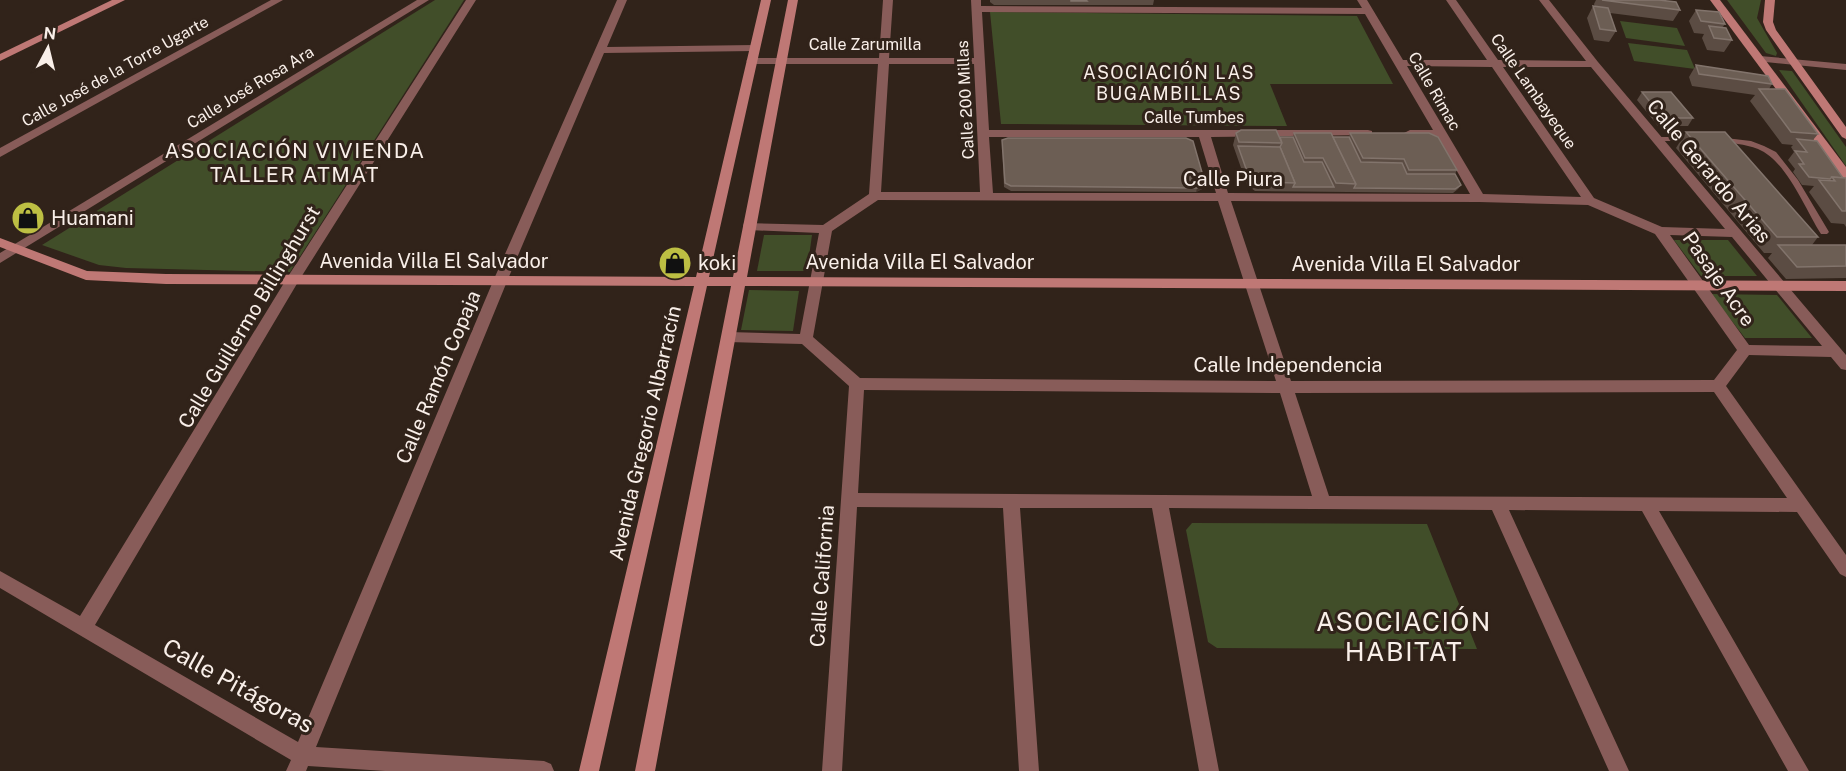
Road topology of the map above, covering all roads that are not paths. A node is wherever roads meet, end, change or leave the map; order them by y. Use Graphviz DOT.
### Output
graph roads {
  1 [pos="120,0"];
  2 [pos="278,0"];
  3 [pos="424,0"];
  4 [pos="471,0"];
  5 [pos="622,0"];
  6 [pos="765,0"];
  7 [pos="793,0"];
  8 [pos="888,0"];
  9 [pos="1451,0"];
  10 [pos="1544,0"];
  11 [pos="1715,0"];
  12 [pos="1770,0"];
  13 [pos="977,5"];
  14 [pos="1169,5"];
  15 [pos="1366,5"];
  16 [pos="754,48"];
  17 [pos="601,50"];
  18 [pos="0,58"];
  19 [pos="1760,59"];
  20 [pos="882,60"];
  21 [pos="752,61"];
  22 [pos="781,61"];
  23 [pos="978,61"];
  24 [pos="1792,62"];
  25 [pos="1399,63"];
  26 [pos="1494,63"];
  27 [pos="1594,64"];
  28 [pos="1846,67"];
  29 [pos="1204,133"];
  30 [pos="984,134"];
  31 [pos="1441,134"];
  32 [pos="1846,135"];
  33 [pos="1657,139"];
  34 [pos="0,153"];
  35 [pos="1846,175"];
  36 [pos="875,196"];
  37 [pos="987,198"];
  38 [pos="1479,198"];
  39 [pos="1223,199"];
  40 [pos="1590,201"];
  41 [pos="749,226"];
  42 [pos="826,228"];
  43 [pos="1660,231"];
  44 [pos="1824,232"];
  45 [pos="1735,233"];
  46 [pos="0,242"];
  47 [pos="15,249"];
  48 [pos="0,259"];
  49 [pos="501,279"];
  50 [pos="701,280"];
  51 [pos="739,280"];
  52 [pos="292,281"];
  53 [pos="816,281"];
  54 [pos="1250,283"];
  55 [pos="1699,285"];
  56 [pos="1780,286"];
  57 [pos="1846,286"];
  58 [pos="728,337"];
  59 [pos="806,339"];
  60 [pos="1745,350"];
  61 [pos="1835,351"];
  62 [pos="1846,365"];
  63 [pos="857,384"];
  64 [pos="1718,386"];
  65 [pos="1288,387"];
  66 [pos="849,501"];
  67 [pos="1011,501"];
  68 [pos="1159,502"];
  69 [pos="1323,503"];
  70 [pos="1498,504"];
  71 [pos="1647,505"];
  72 [pos="1802,506"];
  73 [pos="1846,569"];
  74 [pos="0,579"];
  75 [pos="83,628"];
  76 [pos="300,763"];
  77 [pos="544,771"];
  78 [pos="589,771"];
  79 [pos="645,771"];
  80 [pos="832,771"];
  81 [pos="1029,771"];
  82 [pos="1209,771"];
  83 [pos="1619,771"];
  84 [pos="1799,771"];
  1 -- 18 [label="street"];
  2 -- 34 [label="street, Calle José de la Torre Ugarte"];
  3 -- 47 [label="street, Calle José Rosa Ara"];
  4 -- 52 [label="street, Calle Guillermo Billinghurst"];
  5 -- 17 [label="street, Calle Ramón Copaja"];
  6 -- 16 [label="street, Avenida Gregorio Albarracín"];
  7 -- 22 [label="street"];
  8 -- 20 [label="street"];
  9 -- 26 [label="street, Calle Lambayeque"];
  10 -- 27 [label="street, Calle Gerardo Arias"];
  11 -- 19 [label="street"];
  12 -- 24 [label="street"];
  13 -- 14 [label="street"];
  13 -- 23 [label="street, Calle 200 Millas"];
  14 -- 15 [label="street"];
  15 -- 25 [label="street, Calle Rimac"];
  16 -- 17 [label="street"];
  16 -- 21 [label="street, Avenida Gregorio Albarracín"];
  17 -- 49 [label="street, Calle Ramón Copaja"];
  19 -- 24 [label="street"];
  19 -- 35 [label="street"];
  20 -- 22 [label="street, Calle Zarumilla"];
  20 -- 23 [label="street, Calle Zarumilla"];
  20 -- 36 [label="street"];
  21 -- 22 [label="street, Calle Zarumilla"];
  21 -- 50 [label="street, Avenida Gregorio Albarracín"];
  22 -- 41 [label="street"];
  23 -- 30 [label="street, Calle 200 Millas"];
  24 -- 28 [label="street"];
  24 -- 32 [label="street"];
  25 -- 26 [label="street"];
  25 -- 31 [label="street, Calle Rimac"];
  26 -- 27 [label="street"];
  26 -- 40 [label="street, Calle Lambayeque"];
  27 -- 33 [label="street, Calle Gerardo Arias"];
  29 -- 30 [label="street, Calle Tumbes"];
  29 -- 31 [label="street, Calle Tumbes"];
  29 -- 39 [label="street"];
  30 -- 37 [label="street, Calle 200 Millas"];
  31 -- 38 [label="street, Calle Rimac"];
  33 -- 44 [label="lane"];
  33 -- 45 [label="street, Calle Gerardo Arias"];
  36 -- 37 [label="street, Calle Piura"];
  36 -- 42 [label="street"];
  37 -- 39 [label="street, Calle Piura"];
  38 -- 39 [label="street, Calle Piura"];
  38 -- 40 [label="street, Calle Piura"];
  39 -- 54 [label="street"];
  40 -- 43 [label="street"];
  41 -- 42 [label="street"];
  41 -- 51 [label="street"];
  42 -- 53 [label="street"];
  43 -- 45 [label="street"];
  43 -- 55 [label="street, Pasaje Acre"];
  45 -- 56 [label="street, Calle Gerardo Arias"];
  46 -- 47 [label="street, Avenida Villa El Salvador"];
  47 -- 48 [label="street, Calle José Rosa Ara"];
  47 -- 52 [label="street, Avenida Villa El Salvador"];
  49 -- 50 [label="street, Avenida Villa El Salvador"];
  49 -- 52 [label="street, Avenida Villa El Salvador"];
  49 -- 76 [label="street, Calle Ramón Copaja"];
  50 -- 51 [label="street, Avenida Villa El Salvador"];
  50 -- 78 [label="street, Avenida Gregorio Albarracín"];
  51 -- 53 [label="street, Avenida Villa El Salvador"];
  51 -- 58 [label="street"];
  52 -- 75 [label="street, Calle Guillermo Billinghurst"];
  53 -- 54 [label="street, Avenida Villa El Salvador"];
  53 -- 59 [label="street"];
  54 -- 55 [label="street, Avenida Villa El Salvador"];
  54 -- 65 [label="street"];
  55 -- 56 [label="street, Avenida Villa El Salvador"];
  55 -- 60 [label="street, Pasaje Acre"];
  56 -- 57 [label="street, Avenida Villa El Salvador"];
  56 -- 61 [label="street, Calle Gerardo Arias"];
  58 -- 59 [label="street"];
  58 -- 79 [label="street"];
  59 -- 63 [label="street"];
  60 -- 61 [label="street"];
  60 -- 64 [label="street"];
  61 -- 62 [label="street, Calle Gerardo Arias"];
  63 -- 65 [label="street, Calle Independencia"];
  63 -- 66 [label="street, Calle California"];
  64 -- 65 [label="street, Calle Independencia"];
  64 -- 72 [label="street"];
  65 -- 69 [label="street"];
  66 -- 67 [label="street"];
  66 -- 80 [label="street, Calle California"];
  67 -- 68 [label="street"];
  67 -- 81 [label="street"];
  68 -- 69 [label="street"];
  68 -- 82 [label="street"];
  69 -- 70 [label="street"];
  70 -- 71 [label="street"];
  70 -- 83 [label="street"];
  71 -- 72 [label="street"];
  71 -- 84 [label="street"];
  72 -- 73 [label="street"];
  74 -- 75 [label="street, Calle Pitágoras"];
  75 -- 76 [label="street, Calle Pitágoras"];
  76 -- 77 [label="street, Calle Pitágoras"];
}
